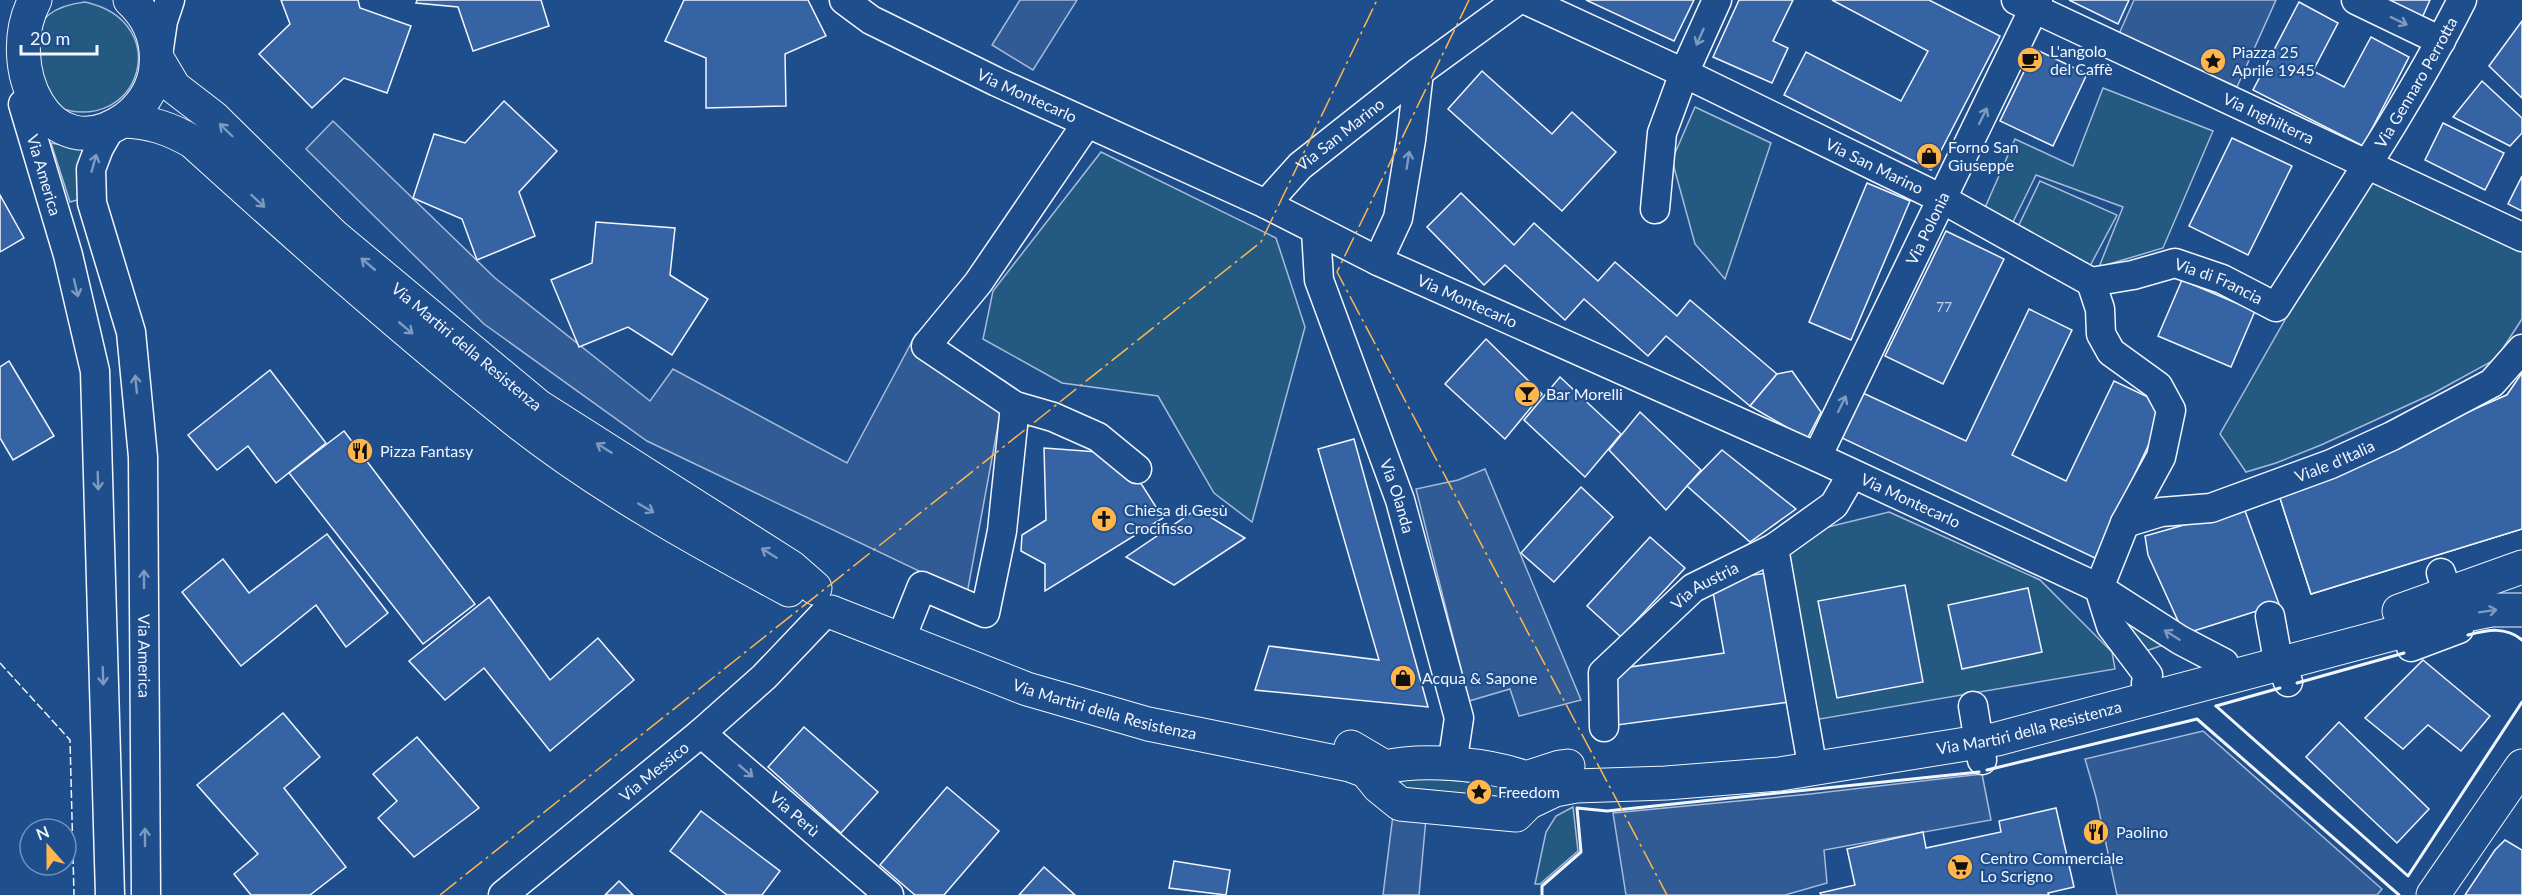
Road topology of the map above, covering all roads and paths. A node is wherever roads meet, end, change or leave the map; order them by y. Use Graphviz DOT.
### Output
graph roads {
  1 [pos="36,0"];
  2 [pos="130,0"];
  3 [pos="170,0"];
  4 [pos="844,0"];
  5 [pos="1518,0"];
  6 [pos="1526,0"];
  7 [pos="1717,0"];
  8 [pos="2356,0"];
  9 [pos="2462,0"];
  10 [pos="2029,3"];
  11 [pos="2441,41"];
  12 [pos="4,55"];
  13 [pos="158,60"];
  14 [pos="1419,72"];
  15 [pos="1684,73"];
  16 [pos="14,98"];
  17 [pos="1088,123"];
  18 [pos="117,124"];
  19 [pos="2369,165"];
  20 [pos="1942,200"];
  21 [pos="1266,204"];
  22 [pos="1655,209"];
  23 [pos="1316,231"];
  24 [pos="2522,237"];
  25 [pos="1378,261"];
  26 [pos="2091,282"];
  27 [pos="2522,349"];
  28 [pos="1015,406"];
  29 [pos="139,418"];
  30 [pos="96,422"];
  31 [pos="1817,457"];
  32 [pos="1137,469"];
  33 [pos="1852,474"];
  34 [pos="2125,523"];
  35 [pos="1774,549"];
  36 [pos="2522,567"];
  37 [pos="2098,588"];
  38 [pos="2448,595"];
  39 [pos="823,603"];
  40 [pos="2522,610"];
  41 [pos="2270,616"];
  42 [pos="902,632"];
  43 [pos="2411,647"];
  44 [pos="2224,663"];
  45 [pos="2282,666"];
  46 [pos="2146,682"];
  47 [pos="1604,727"];
  48 [pos="701,733"];
  49 [pos="1977,733"];
  50 [pos="1810,753"];
  51 [pos="1452,765"];
  52 [pos="2522,766"];
  53 [pos="1382,777"];
  54 [pos="1527,790"];
  55 [pos="110,895"];
  56 [pos="146,895"];
  57 [pos="503,895"];
  58 [pos="889,895"];
  59 [pos="2433,895"];
  1 -- 12 [label="main road"];
  2 -- 13 [label="main road, Via Martiri della Resistenza"];
  3 -- 13 [label="street"];
  4 -- 17 [label="street, Via Montecarlo"];
  5 -- 14 [label="street, Via San Marino"];
  6 -- 15 [label="street, Via San Marino"];
  7 -- 15 [label="street, one-way"];
  8 -- 11 [label="street, one-way"];
  9 -- 11 [label="street, Via Gennaro Perrotta"];
  10 -- 19 [label="street, Via Inghilterra"];
  20 -- 10 [label="street, Via Polonia, one-way"];
  11 -- 19 [label="street, Via Gennaro Perrotta"];
  12 -- 16 [label="main road"];
  13 -- 18 [label="main road, Via Martiri della Resistenza"];
  39 -- 13 [label="main road, Via Martiri della Resistenza, one-way"];
  14 -- 21 [label="street, Via San Marino"];
  25 -- 14 [label="street, one-way"];
  15 -- 20 [label="street, Via San Marino"];
  15 -- 22 [label="street"];
  16 -- 18 [label="main road, Via Martiri della Resistenza"];
  16 -- 30 [label="street, Via America, one-way"];
  17 -- 21 [label="street, Via Montecarlo"];
  17 -- 28 [label="street"];
  29 -- 18 [label="street, Via America, one-way"];
  18 -- 39 [label="main road, Via Martiri della Resistenza, one-way"];
  19 -- 24 [label="street, Via Inghilterra"];
  19 -- 26 [label="street, Via di Francia"];
  20 -- 26 [label="street, Via San Marino"];
  31 -- 20 [label="street, Via Polonia, one-way"];
  21 -- 23 [label="street, Via Montecarlo"];
  23 -- 25 [label="street, Via Montecarlo"];
  23 -- 51 [label="street, Via Olanda"];
  25 -- 31 [label="street, Via Montecarlo"];
  26 -- 34 [label="street"];
  27 -- 34 [label="street, Viale d'Italia"];
  28 -- 32 [label="street"];
  28 -- 42 [label="street"];
  29 -- 30 [label="street"];
  56 -- 29 [label="street, Via America, one-way"];
  30 -- 55 [label="street, Via America, one-way"];
  31 -- 33 [label="street, Via Montecarlo"];
  33 -- 35 [label="street, Via Austria"];
  33 -- 37 [label="street, Via Montecarlo"];
  34 -- 37 [label="street"];
  35 -- 47 [label="street, Via Austria"];
  35 -- 50 [label="street"];
  36 -- 38 [label="main road, Via Martiri della Resistenza"];
  44 -- 37 [label="street, Via Montecarlo, one-way"];
  37 -- 46 [label="street"];
  38 -- 40 [label="main road, Via Martiri della Resistenza, one-way"];
  38 -- 43 [label="street"];
  38 -- 45 [label="main road, Via Martiri della Resistenza"];
  39 -- 42 [label="main road, Via Martiri della Resistenza"];
  39 -- 48 [label="street, Via Messico"];
  41 -- 45 [label="street"];
  42 -- 53 [label="main road, Via Martiri della Resistenza"];
  44 -- 45 [label="main road, Via Martiri della Resistenza"];
  44 -- 46 [label="main road, Via Martiri della Resistenza"];
  45 -- 49 [label="main road, Via Martiri della Resistenza"];
  46 -- 49 [label="main road, Via Martiri della Resistenza"];
  48 -- 57 [label="street, Via Messico"];
  48 -- 58 [label="street, Via Perù, one-way"];
  49 -- 50 [label="main road, Via Martiri della Resistenza"];
  49 -- 54 [label="main road, Via Martiri della Resistenza"];
  50 -- 54 [label="main road, Via Martiri della Resistenza"];
  51 -- 53 [label="main road"];
  51 -- 54 [label="main road"];
  52 -- 59 [label="main road"];
  53 -- 54 [label="main road, Via Martiri della Resistenza"];
}
